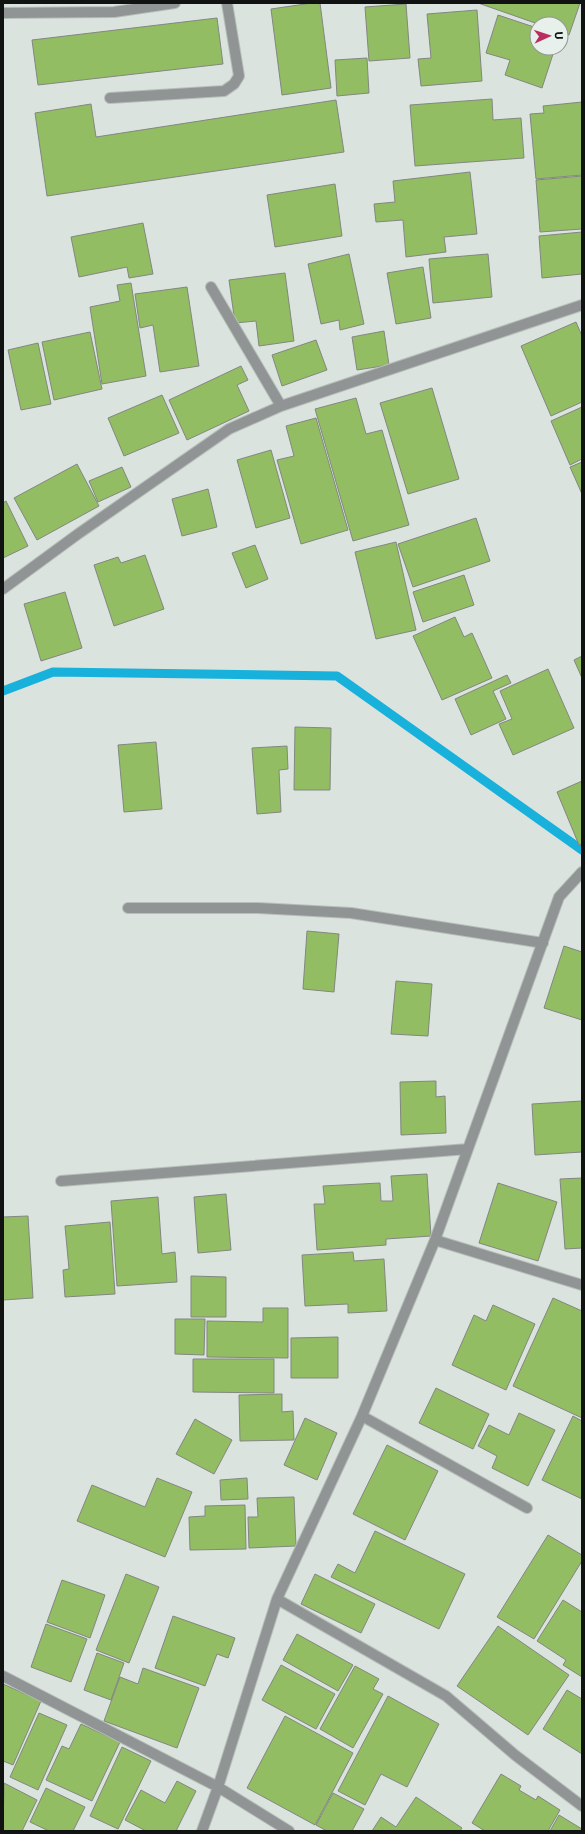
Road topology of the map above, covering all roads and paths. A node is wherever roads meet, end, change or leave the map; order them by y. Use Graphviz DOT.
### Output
graph roads {
  1 [pos="174,3"];
  2 [pos="227,3"];
  3 [pos="114,8"];
  4 [pos="3,13"];
  5 [pos="110,98"];
  6 [pos="211,287"];
  7 [pos="582,305"];
  8 [pos="281,406"];
  9 [pos="3,589"];
  10 [pos="582,872"];
  11 [pos="128,908"];
  12 [pos="542,943"];
  13 [pos="468,1149"];
  14 [pos="62,1182"];
  15 [pos="435,1240"];
  16 [pos="582,1285"];
  17 [pos="362,1416"];
  18 [pos="527,1508"];
  19 [pos="277,1599"];
  20 [pos="3,1676"];
  21 [pos="218,1787"];
  22 [pos="582,1806"];
  23 [pos="202,1831"];
  24 [pos="289,1831"];
  1 -- 3 [label="street"];
  2 -- 5 [label="street"];
  3 -- 4 [label="street"];
  6 -- 8 [label="street"];
  7 -- 8 [label="street"];
  8 -- 9 [label="street"];
  10 -- 12 [label="street"];
  11 -- 12 [label="street"];
  12 -- 13 [label="street"];
  13 -- 14 [label="street"];
  13 -- 15 [label="street"];
  15 -- 16 [label="street"];
  15 -- 17 [label="street"];
  17 -- 18 [label="street"];
  17 -- 19 [label="street"];
  19 -- 21 [label="street"];
  19 -- 22 [label="street"];
  20 -- 21 [label="street"];
  21 -- 23 [label="street"];
  21 -- 24 [label="street"];
}
